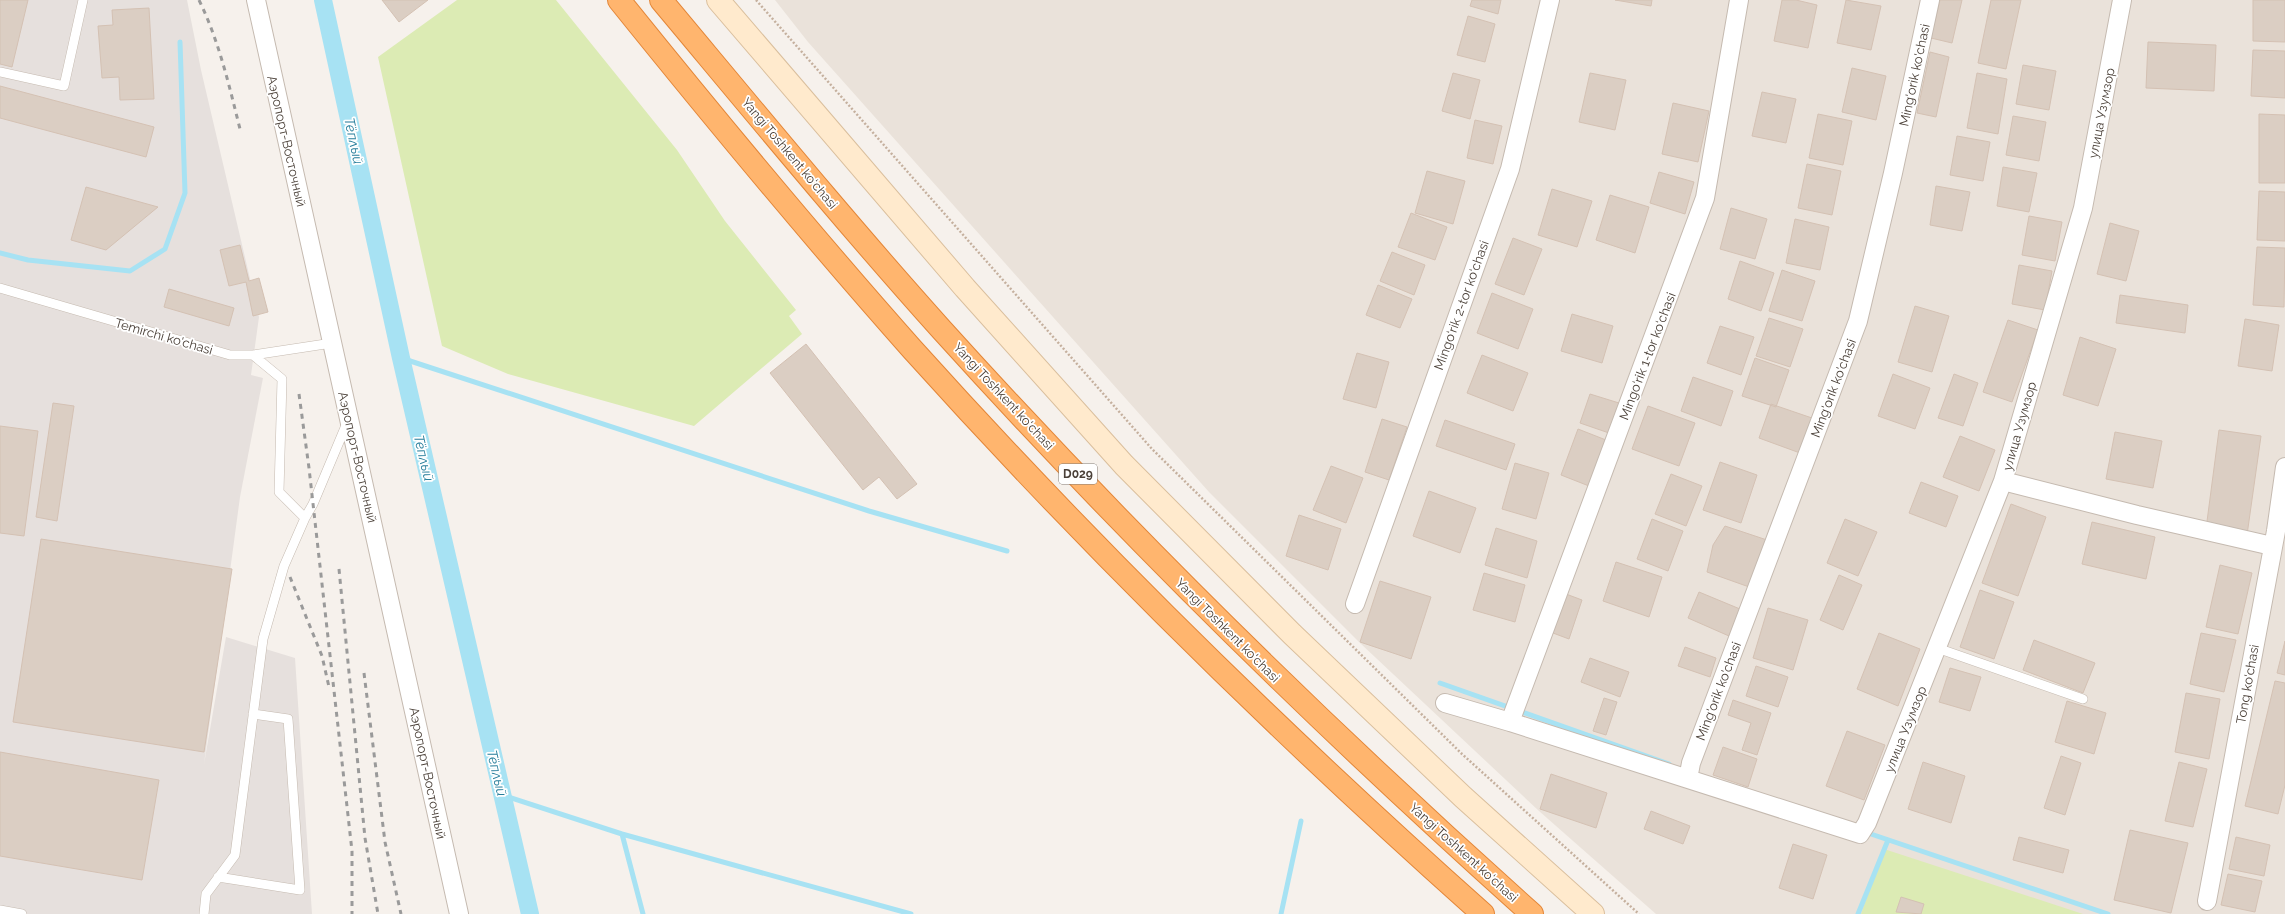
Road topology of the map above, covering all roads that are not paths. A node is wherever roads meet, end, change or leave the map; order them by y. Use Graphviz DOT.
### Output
graph roads {
  1 [pos="83,0"];
  2 [pos="256,0"];
  3 [pos="619,0"];
  4 [pos="661,0"];
  5 [pos="718,0"];
  6 [pos="1550,0"];
  7 [pos="1739,0"];
  8 [pos="1930,0"];
  9 [pos="2122,0"];
  10 [pos="0,72"];
  11 [pos="0,288"];
  12 [pos="332,343"];
  13 [pos="253,355"];
  14 [pos="349,418"];
  15 [pos="2285,467"];
  16 [pos="2003,481"];
  17 [pos="305,518"];
  18 [pos="2278,536"];
  19 [pos="1355,604"];
  20 [pos="1937,648"];
  21 [pos="2083,700"];
  22 [pos="1445,703"];
  23 [pos="253,714"];
  24 [pos="1510,722"];
  25 [pos="1690,771"];
  26 [pos="218,877"];
  27 [pos="2207,901"];
  28 [pos="0,910"];
  29 [pos="22,914"];
  30 [pos="204,914"];
  31 [pos="459,914"];
  32 [pos="1483,914"];
  33 [pos="1532,914"];
  34 [pos="1593,914"];
  1 -- 10 [label="lane"];
  2 -- 12 [label="street, Аэропорт-Восточный"];
  3 -- 32 [label="highway, D029"];
  4 -- 33 [label="highway, Yangi Toshkent ko‘chasi / D029"];
  5 -- 34 [label="main road"];
  6 -- 19 [label="street, Mingo‘rik 2-tor ko‘chasi"];
  7 -- 24 [label="street, Mingo‘rik 1-tor ko‘chasi"];
  8 -- 25 [label="street, Ming'orik ko'chasi"];
  9 -- 16 [label="street, улица Узумзор"];
  11 -- 13 [label="lane, Temirchi ko'chasi"];
  12 -- 13 [label="lane, Temirchi ko'chasi"];
  12 -- 14 [label="street, Аэропорт-Восточный"];
  13 -- 17 [label="lane"];
  14 -- 17 [label="lane"];
  14 -- 31 [label="street, Аэропорт-Восточный"];
  15 -- 18 [label="street, Tong ko'chasi"];
  16 -- 18 [label="street"];
  16 -- 20 [label="street, улица Узумзор"];
  17 -- 23 [label="lane"];
  18 -- 27 [label="street, Tong ko'chasi"];
  20 -- 21 [label="lane"];
  20 -- 25 [label="street, улица Узумзор"];
  22 -- 24 [label="street"];
  23 -- 26 [label="lane"];
  23 -- 26 [label="lane"];
  24 -- 25 [label="street"];
  26 -- 30 [label="lane"];
  28 -- 29 [label="lane"];
}
